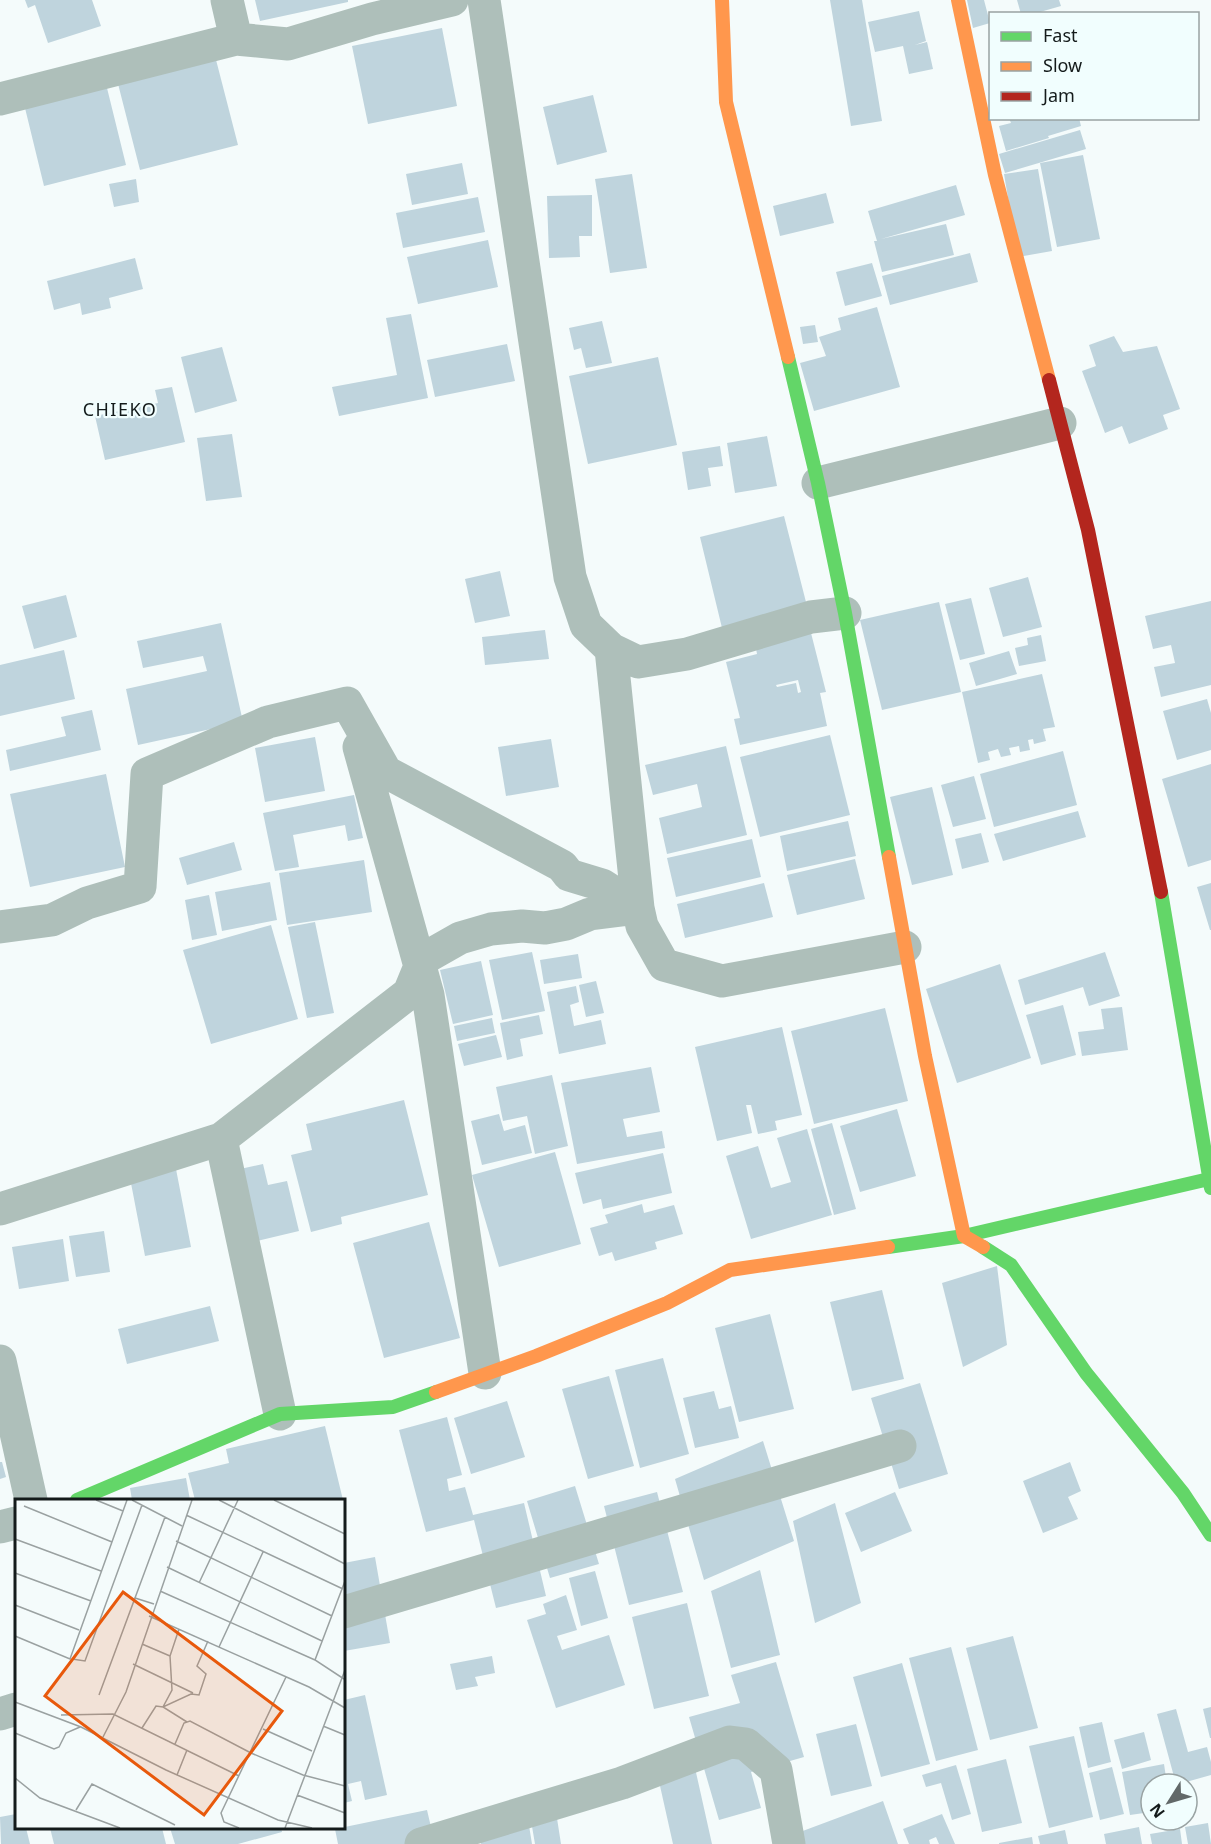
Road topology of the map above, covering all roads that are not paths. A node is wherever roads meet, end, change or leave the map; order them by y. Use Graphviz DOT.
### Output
graph roads {
  1 [pos="227,0"];
  2 [pos="452,0"];
  3 [pos="484,0"];
  4 [pos="722,0"];
  5 [pos="958,0"];
  6 [pos="236,39"];
  7 [pos="0,99"];
  8 [pos="1060,423"];
  9 [pos="818,483"];
  10 [pos="845,613"];
  11 [pos="611,649"];
  12 [pos="347,704"];
  13 [pos="638,908"];
  14 [pos="0,927"];
  15 [pos="905,947"];
  16 [pos="420,967"];
  17 [pos="221,1139"];
  18 [pos="1210,1184"];
  19 [pos="0,1209"];
  20 [pos="964,1236"];
  21 [pos="0,1361"];
  22 [pos="484,1373"];
  23 [pos="280,1414"];
  24 [pos="900,1446"];
  25 [pos="31,1499"];
  26 [pos="79,1499"];
  27 [pos="15,1523"];
  28 [pos="0,1527"];
  29 [pos="1211,1535"];
  30 [pos="345,1612"];
  31 [pos="15,1709"];
  32 [pos="0,1714"];
  33 [pos="421,1844"];
  34 [pos="789,1844"];
  1 -- 6 [label="street"];
  2 -- 6 [label="street"];
  3 -- 11 [label="street"];
  4 -- 9 [label="street"];
  5 -- 8 [label="street"];
  6 -- 7 [label="street"];
  8 -- 9 [label="street"];
  8 -- 18 [label="street"];
  9 -- 10 [label="street"];
  10 -- 11 [label="street"];
  10 -- 15 [label="street"];
  11 -- 13 [label="street"];
  12 -- 13 [label="street"];
  12 -- 14 [label="street"];
  12 -- 16 [label="street"];
  13 -- 15 [label="street"];
  13 -- 16 [label="street"];
  15 -- 20 [label="street"];
  16 -- 17 [label="street"];
  16 -- 22 [label="street"];
  17 -- 19 [label="street"];
  17 -- 23 [label="street"];
  18 -- 20 [label="street"];
  20 -- 22 [label="street"];
  20 -- 29 [label="street"];
  21 -- 25 [label="street"];
  22 -- 23 [label="street"];
  23 -- 26 [label="street"];
  24 -- 30 [label="street"];
  27 -- 28 [label="street"];
  31 -- 32 [label="street"];
  33 -- 34 [label="street"];
}
